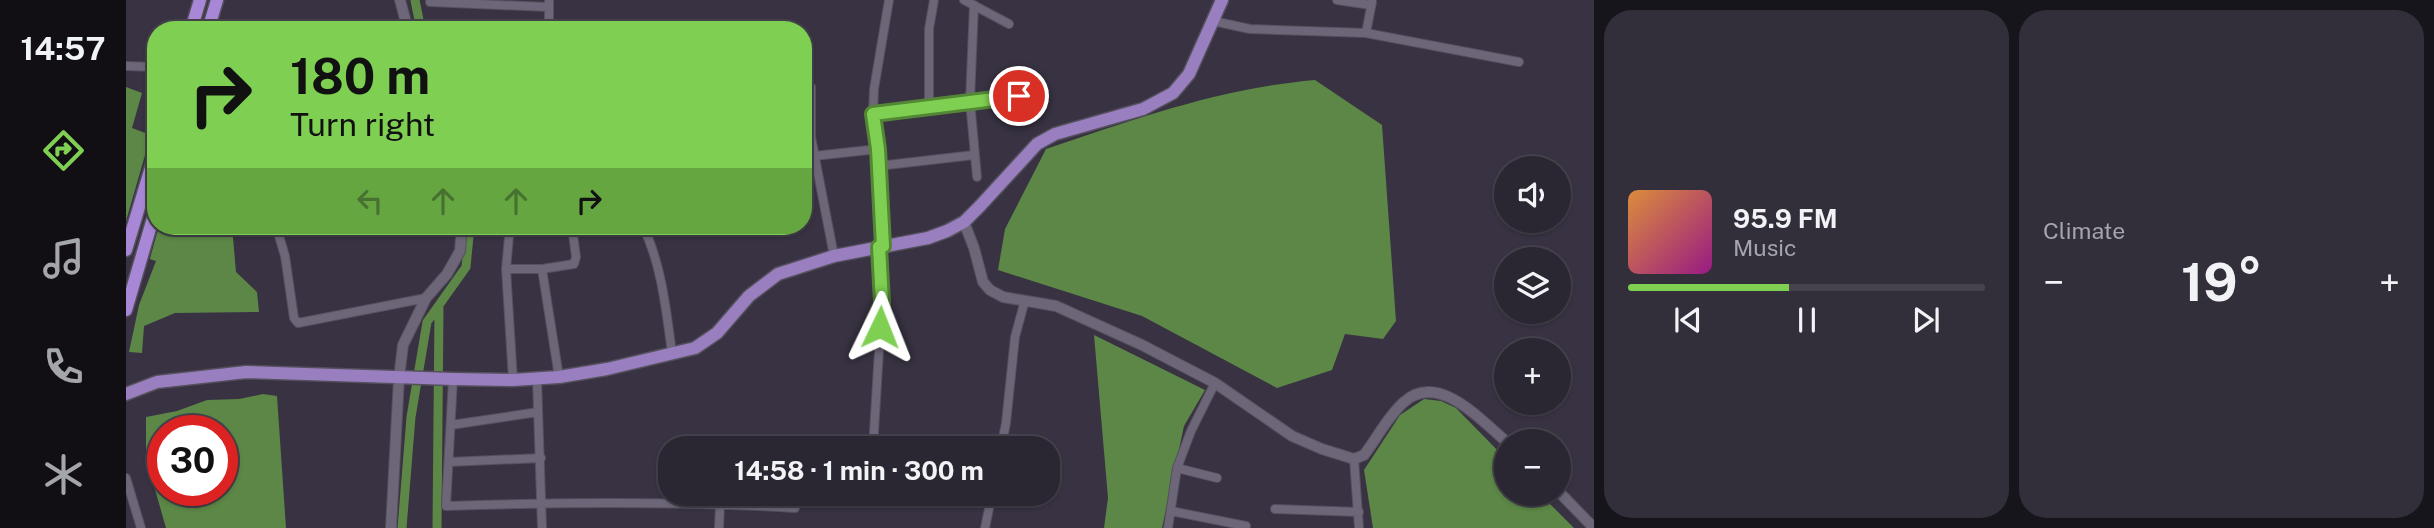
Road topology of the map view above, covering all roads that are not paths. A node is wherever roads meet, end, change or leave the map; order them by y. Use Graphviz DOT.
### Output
graph roads {
  1 [pos="200,0"];
  2 [pos="217,0"];
  3 [pos="400,0"];
  4 [pos="889,0"];
  5 [pos="934,0"];
  6 [pos="964,0"];
  7 [pos="1222,0"];
  8 [pos="1337,0"];
  9 [pos="430,2"];
  10 [pos="1372,3"];
  11 [pos="549,4"];
  12 [pos="974,5"];
  13 [pos="194,21"];
  14 [pos="211,21"];
  15 [pos="406,21"];
  16 [pos="1213,21"];
  17 [pos="1009,24"];
  18 [pos="1366,33"];
  19 [pos="1519,62"];
  20 [pos="126,66"];
  21 [pos="147,67"];
  22 [pos="1019,96"];
  23 [pos="970,101"];
  24 [pos="929,106"];
  25 [pos="873,114"];
  26 [pos="812,140"];
  27 [pos="878,149"];
  28 [pos="974,155"];
  29 [pos="814,156"];
  30 [pos="878,166"];
  31 [pos="977,177"];
  32 [pos="147,181"];
  33 [pos="964,222"];
  34 [pos="148,235"];
  35 [pos="279,235"];
  36 [pos="461,235"];
  37 [pos="509,235"];
  38 [pos="573,235"];
  39 [pos="647,235"];
  40 [pos="881,247"];
  41 [pos="126,250"];
  42 [pos="834,256"];
  43 [pos="542,268"];
  44 [pos="506,269"];
  45 [pos="426,298"];
  46 [pos="1025,300"];
  47 [pos="126,310"];
  48 [pos="672,354"];
  49 [pos="559,377"];
  50 [pos="403,378"];
  51 [pos="449,379"];
  52 [pos="537,379"];
  53 [pos="513,380"];
  54 [pos="1214,383"];
  55 [pos="126,394"];
  56 [pos="538,412"];
  57 [pos="451,425"];
  58 [pos="1494,431"];
  59 [pos="874,436"];
  60 [pos="1003,436"];
  61 [pos="541,458"];
  62 [pos="1354,459"];
  63 [pos="449,462"];
  64 [pos="1178,468"];
  65 [pos="126,478"];
  66 [pos="1217,478"];
  67 [pos="542,503"];
  68 [pos="658,504"];
  69 [pos="1571,504"];
  70 [pos="720,506"];
  71 [pos="758,506"];
  72 [pos="990,506"];
  73 [pos="795,508"];
  74 [pos="1275,509"];
  75 [pos="1171,511"];
  76 [pos="1359,512"];
  77 [pos="1246,526"];
  78 [pos="141,528"];
  79 [pos="391,528"];
  80 [pos="542,528"];
  81 [pos="719,528"];
  82 [pos="985,528"];
  83 [pos="1168,528"];
  84 [pos="1359,528"];
  85 [pos="1594,528"];
  1 -- 13 [label="highway"];
  2 -- 14 [label="highway"];
  3 -- 15 [label="street"];
  4 -- 25 [label="street"];
  5 -- 24 [label="street"];
  6 -- 12 [label="street"];
  7 -- 16 [label="main road"];
  8 -- 10 [label="street"];
  9 -- 11 [label="street"];
  10 -- 18 [label="street"];
  12 -- 17 [label="street"];
  12 -- 23 [label="street"];
  16 -- 18 [label="street"];
  16 -- 33 [label="main road"];
  18 -- 19 [label="street"];
  20 -- 21 [label="street"];
  22 -- 23 [label="street"];
  23 -- 24 [label="street"];
  23 -- 28 [label="street"];
  24 -- 25 [label="street"];
  25 -- 27 [label="street"];
  26 -- 29 [label="street"];
  27 -- 29 [label="street"];
  27 -- 30 [label="street"];
  28 -- 30 [label="street"];
  28 -- 31 [label="street"];
  29 -- 42 [label="street"];
  30 -- 40 [label="street"];
  32 -- 41 [label="highway"];
  33 -- 40 [label="main road"];
  33 -- 46 [label="street"];
  34 -- 47 [label="highway"];
  35 -- 45 [label="street"];
  36 -- 45 [label="street"];
  37 -- 44 [label="street"];
  38 -- 43 [label="street"];
  39 -- 48 [label="street"];
  40 -- 42 [label="main road"];
  40 -- 59 [label="street"];
  42 -- 48 [label="main road"];
  43 -- 44 [label="street"];
  43 -- 49 [label="street"];
  44 -- 53 [label="street"];
  45 -- 50 [label="street"];
  46 -- 54 [label="street"];
  46 -- 60 [label="street"];
  48 -- 49 [label="main road"];
  49 -- 52 [label="main road"];
  50 -- 51 [label="main road"];
  50 -- 55 [label="main road"];
  50 -- 79 [label="street"];
  51 -- 53 [label="main road"];
  51 -- 57 [label="street"];
  52 -- 53 [label="main road"];
  52 -- 56 [label="street"];
  54 -- 62 [label="street"];
  54 -- 64 [label="street"];
  56 -- 57 [label="street"];
  56 -- 61 [label="street"];
  57 -- 63 [label="street"];
  58 -- 62 [label="street"];
  61 -- 63 [label="street"];
  61 -- 67 [label="street"];
  62 -- 76 [label="street"];
  63 -- 67 [label="street"];
  64 -- 66 [label="street"];
  64 -- 75 [label="street"];
  65 -- 78 [label="street"];
  67 -- 68 [label="street"];
  67 -- 80 [label="street"];
  69 -- 85 [label="street"];
  70 -- 81 [label="street"];
  71 -- 73 [label="street"];
  72 -- 82 [label="street"];
  74 -- 76 [label="street"];
  75 -- 77 [label="street"];
  75 -- 83 [label="street"];
  76 -- 84 [label="street"];
}
